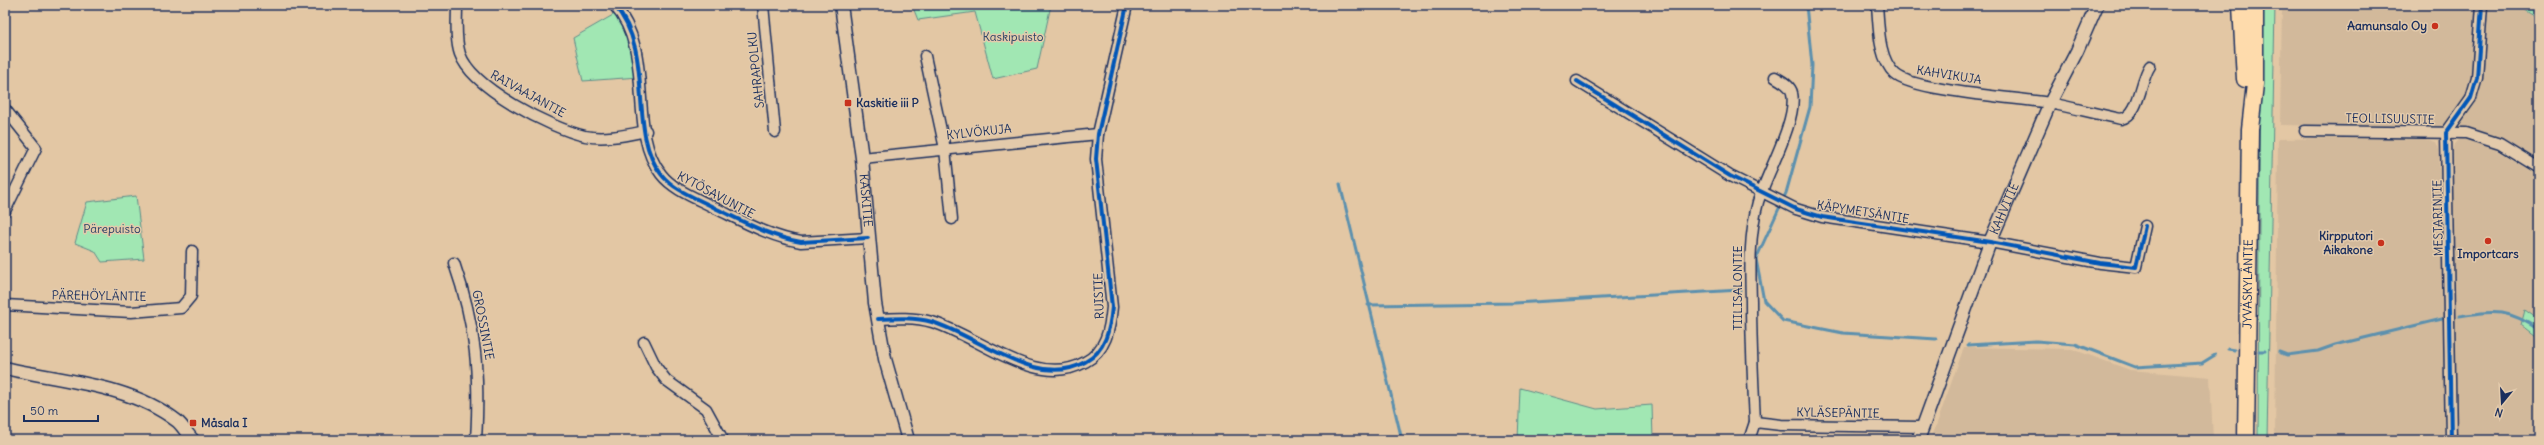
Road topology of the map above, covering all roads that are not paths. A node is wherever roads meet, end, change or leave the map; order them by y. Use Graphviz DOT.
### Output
graph roads {
  1 [pos="457,5"];
  2 [pos="614,5"];
  3 [pos="763,5"];
  4 [pos="841,5"];
  5 [pos="1127,5"];
  6 [pos="1877,5"];
  7 [pos="2097,5"];
  8 [pos="2241,5"];
  9 [pos="2255,5"];
  10 [pos="2482,5"];
  11 [pos="925,56"];
  12 [pos="2150,66"];
  13 [pos="1776,77"];
  14 [pos="1577,81"];
  15 [pos="2050,103"];
  16 [pos="5,109"];
  17 [pos="2250,129"];
  18 [pos="646,131"];
  19 [pos="2305,131"];
  20 [pos="775,132"];
  21 [pos="2446,132"];
  22 [pos="1098,134"];
  23 [pos="945,149"];
  24 [pos="862,158"];
  25 [pos="2539,168"];
  26 [pos="1761,192"];
  27 [pos="5,211"];
  28 [pos="952,220"];
  29 [pos="2145,226"];
  30 [pos="868,238"];
  31 [pos="1990,242"];
  32 [pos="192,251"];
  33 [pos="454,263"];
  34 [pos="5,305"];
  35 [pos="878,319"];
  36 [pos="644,342"];
  37 [pos="5,368"];
  38 [pos="1755,422"];
  39 [pos="1921,428"];
  40 [pos="193,440"];
  41 [pos="476,440"];
  42 [pos="723,440"];
  43 [pos="908,440"];
  44 [pos="1749,440"];
  45 [pos="1918,440"];
  46 [pos="2246,440"];
  47 [pos="2451,440"];
  1 -- 18 [label="street, RAIVAAJANTIE"];
  2 -- 18 [label="street, KYTÖSAVUNTIE"];
  3 -- 20 [label="street, SAHRAPOLKU"];
  4 -- 24 [label="street, KASKITIE"];
  5 -- 22 [label="street, RUISTIE"];
  6 -- 15 [label="street, KAHVIKUJA"];
  7 -- 15 [label="street, KAHVITIE"];
  8 -- 17 [label="highway, JYVÄSKYLÄNTIE"];
  9 -- 17 [label="highway, JYVÄSKYLÄNTIE"];
  10 -- 21 [label="street"];
  11 -- 23 [label="street"];
  12 -- 15 [label="street, KAHVIKUJA"];
  13 -- 26 [label="street, TIILISALONTIE"];
  14 -- 26 [label="street, KÄPYMETSÄNTIE"];
  15 -- 31 [label="street, KAHVITIE"];
  16 -- 27 [label="street"];
  17 -- 46 [label="highway, JYVÄSKYLÄNTIE"];
  18 -- 30 [label="street, KYTÖSAVUNTIE"];
  19 -- 21 [label="street, TEOLLISUUSTIE"];
  21 -- 25 [label="street, TEOLLISUUSTIE"];
  21 -- 47 [label="street, MESTARINTIE"];
  22 -- 23 [label="street, KYLVÖKUJA"];
  22 -- 35 [label="street, RUISTIE"];
  23 -- 24 [label="street, KYLVÖKUJA"];
  23 -- 28 [label="street"];
  24 -- 30 [label="street, KASKITIE"];
  26 -- 31 [label="street, KÄPYMETSÄNTIE"];
  26 -- 38 [label="street, TIILISALONTIE"];
  29 -- 31 [label="street, KÄPYMETSÄNTIE"];
  30 -- 35 [label="street, KASKITIE"];
  31 -- 39 [label="street, KAHVITIE"];
  32 -- 34 [label="street, PÄREHÖYLÄNTIE"];
  33 -- 41 [label="street, GROSSINTIE"];
  35 -- 43 [label="street, KASKITIE"];
  36 -- 42 [label="street"];
  37 -- 40 [label="street"];
  38 -- 39 [label="street, KYLÄSEPÄNTIE"];
  38 -- 44 [label="street, TIILISALONTIE"];
  39 -- 45 [label="street, KAHVITIE"];
}
